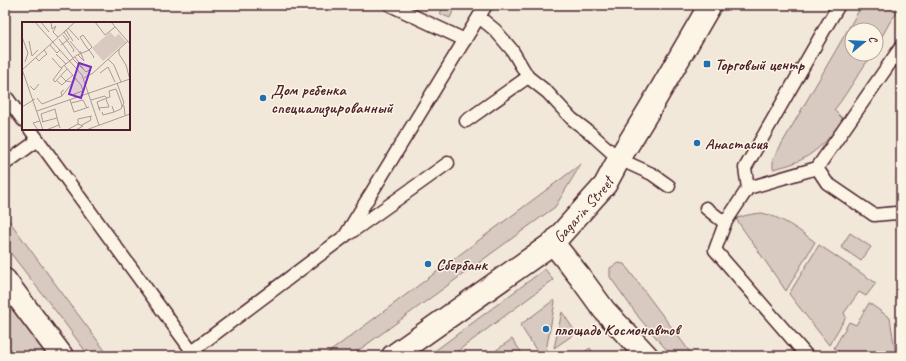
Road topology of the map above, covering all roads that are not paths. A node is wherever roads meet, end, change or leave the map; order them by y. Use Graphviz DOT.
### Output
graph roads {
  1 [pos="390,5"];
  2 [pos="486,5"];
  3 [pos="710,5"];
  4 [pos="839,5"];
  5 [pos="479,17"];
  6 [pos="465,40"];
  7 [pos="901,47"];
  8 [pos="528,77"];
  9 [pos="5,96"];
  10 [pos="22,119"];
  11 [pos="466,121"];
  12 [pos="31,130"];
  13 [pos="38,140"];
  14 [pos="619,159"];
  15 [pos="448,163"];
  16 [pos="5,164"];
  17 [pos="816,168"];
  18 [pos="670,186"];
  19 [pos="748,188"];
  20 [pos="706,208"];
  21 [pos="899,211"];
  22 [pos="725,223"];
  23 [pos="345,236"];
  24 [pos="553,243"];
  25 [pos="5,280"];
  26 [pos="62,356"];
  27 [pos="393,356"];
  28 [pos="647,356"];
  29 [pos="807,356"];
  1 -- 6 [label="lane"];
  2 -- 5 [label="lane"];
  3 -- 14 [label="main road, Gagarin Street"];
  4 -- 19 [label="lane"];
  5 -- 6 [label="lane"];
  5 -- 8 [label="lane"];
  6 -- 23 [label="lane"];
  7 -- 17 [label="lane"];
  8 -- 11 [label="lane"];
  8 -- 14 [label="lane"];
  9 -- 10 [label="lane"];
  12 -- 13 [label="lane"];
  13 -- 16 [label="lane"];
  13 -- 23 [label="lane"];
  14 -- 18 [label="lane"];
  14 -- 24 [label="main road, Gagarin Street"];
  15 -- 23 [label="lane"];
  17 -- 19 [label="lane"];
  17 -- 21 [label="lane"];
  19 -- 22 [label="lane"];
  20 -- 22 [label="lane"];
  22 -- 29 [label="lane"];
  24 -- 27 [label="main road, Gagarin Street"];
  24 -- 28 [label="main road"];
  25 -- 26 [label="main road"];
}
